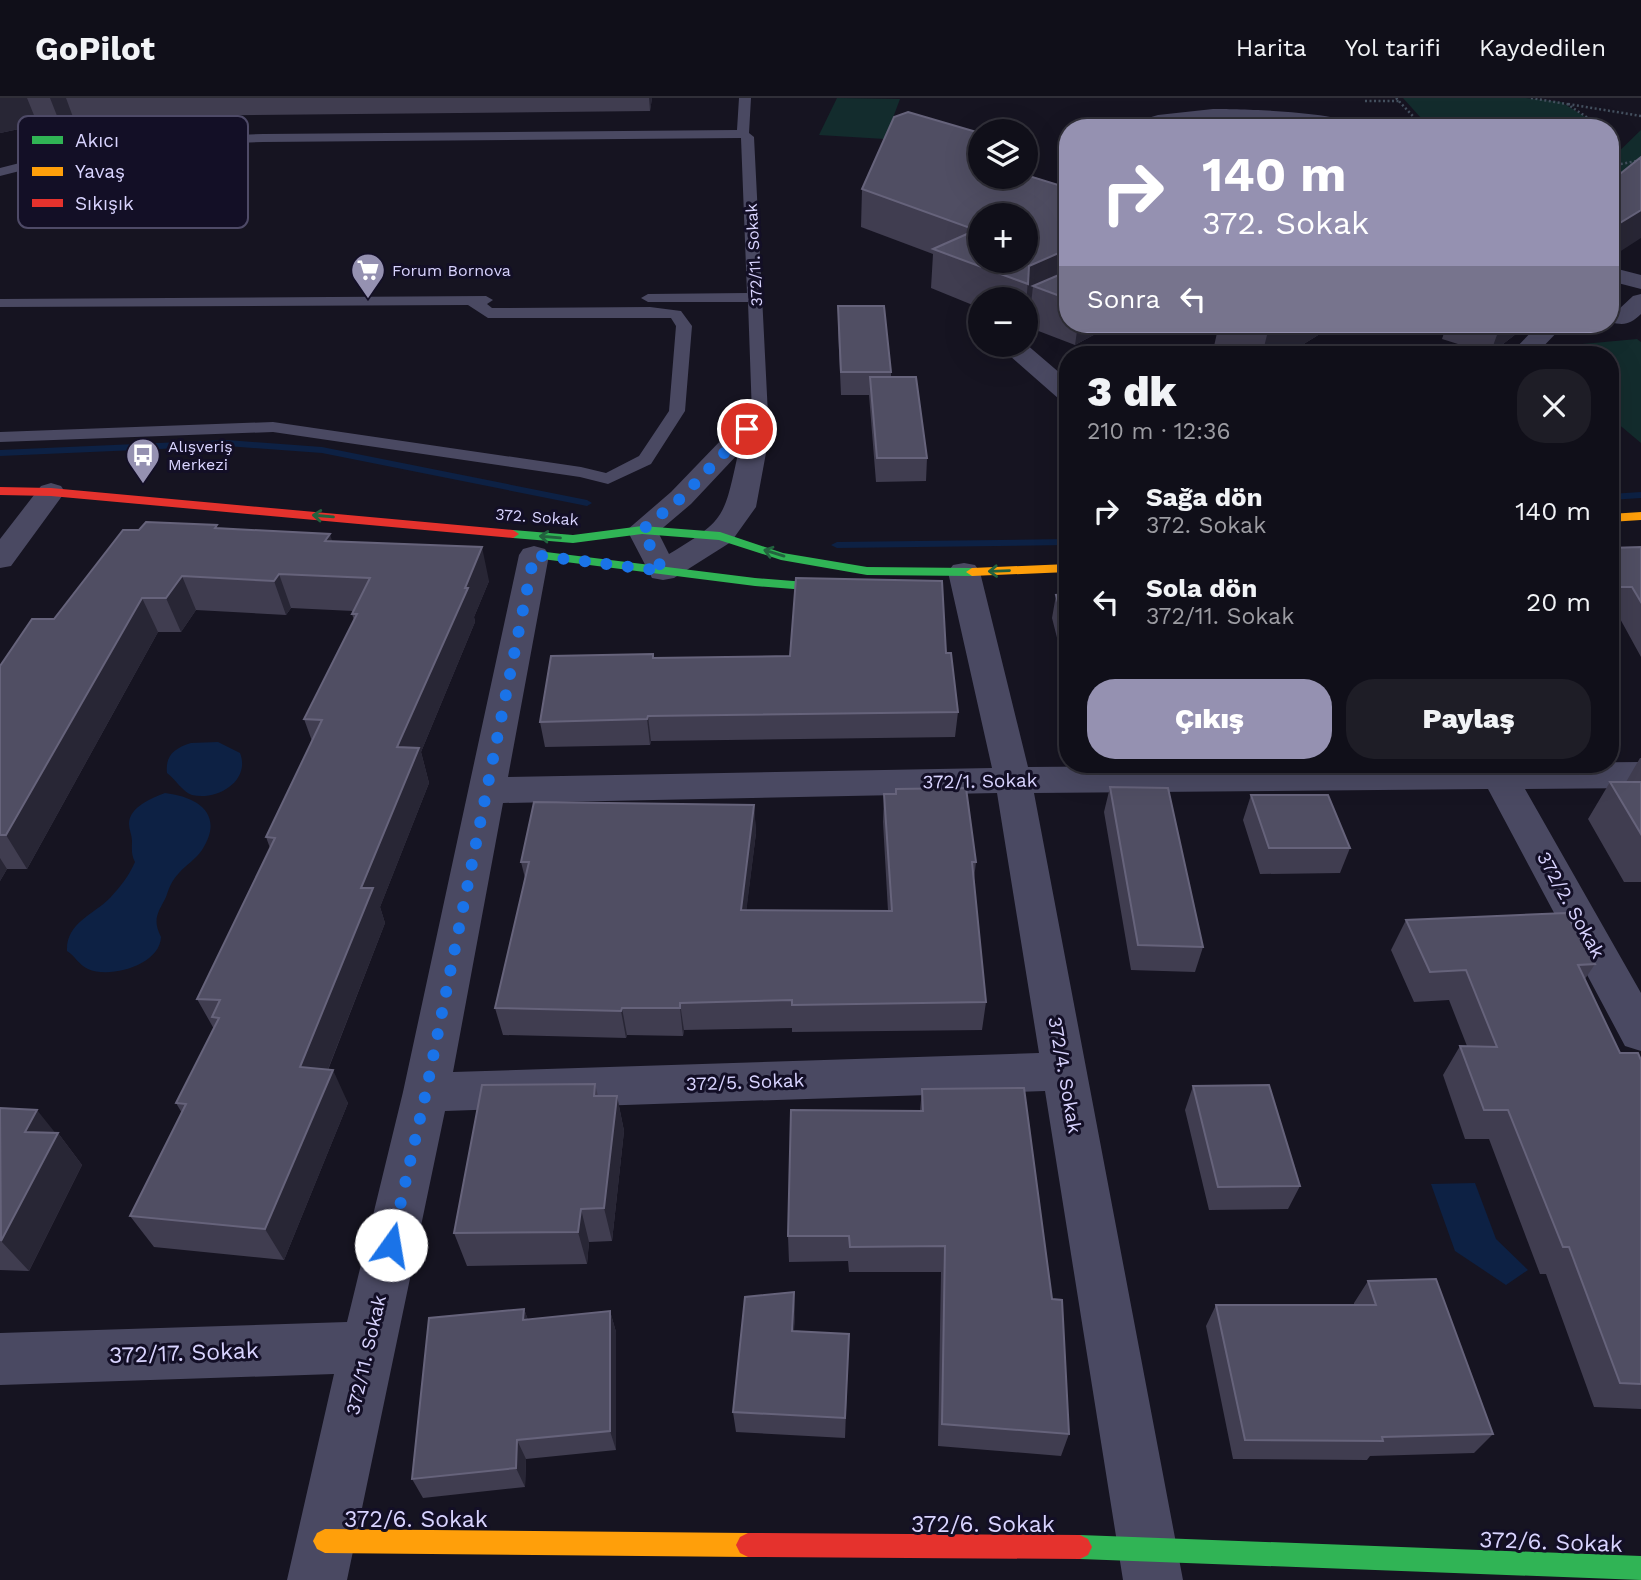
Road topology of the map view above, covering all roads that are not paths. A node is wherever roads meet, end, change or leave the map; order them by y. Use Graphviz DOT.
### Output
graph roads {
  1 [pos="745,98"];
  2 [pos="1173,119"];
  3 [pos="1296,119"];
  4 [pos="743,134"];
  5 [pos="248,139"];
  6 [pos="18,167"];
  7 [pos="0,172"];
  8 [pos="18,175"];
  9 [pos="5,187"];
  10 [pos="1641,262"];
  11 [pos="1641,270"];
  12 [pos="1619,276"];
  13 [pos="1641,282"];
  14 [pos="756,297"];
  15 [pos="472,300"];
  16 [pos="1059,301"];
  17 [pos="1641,301"];
  18 [pos="1,307"];
  19 [pos="1038,312"];
  20 [pos="130,314"];
  21 [pos="1619,317"];
  22 [pos="1544,333"];
  23 [pos="1530,346"];
  24 [pos="1024,357"];
  25 [pos="1059,386"];
  26 [pos="760,415"];
  27 [pos="0,437"];
  28 [pos="0,491"];
  29 [pos="48,504"];
  30 [pos="0,507"];
  31 [pos="1641,516"];
  32 [pos="1619,517"];
  33 [pos="642,530"];
  34 [pos="720,536"];
  35 [pos="527,554"];
  36 [pos="0,559"];
  37 [pos="1059,570"];
  38 [pos="663,571"];
  39 [pos="969,587"];
  40 [pos="864,589"];
  41 [pos="1641,775"];
  42 [pos="1500,777"];
  43 [pos="1013,780"];
  44 [pos="487,790"];
  45 [pos="1641,1033"];
  46 [pos="1064,1071"];
  47 [pos="426,1092"];
  48 [pos="367,1347"];
  49 [pos="0,1359"];
  50 [pos="321,1560"];
  51 [pos="1150,1564"];
  52 [pos="1641,1568"];
  1 -- 4 [label="lane, 372/11. Sokak"];
  2 -- 3 [label="street"];
  4 -- 5 [label="lane"];
  4 -- 14 [label="lane, 372/11. Sokak"];
  6 -- 7 [label="lane"];
  8 -- 9 [label="lane"];
  10 -- 11 [label="street"];
  12 -- 13 [label="street"];
  14 -- 15 [label="lane"];
  14 -- 26 [label="lane, 372/11. Sokak"];
  15 -- 18 [label="lane"];
  15 -- 27 [label="lane"];
  16 -- 19 [label="street"];
  17 -- 21 [label="street"];
  18 -- 20 [label="lane"];
  22 -- 23 [label="street"];
  24 -- 25 [label="street"];
  26 -- 33 [label="street"];
  26 -- 34 [label="street, 372/11. Sokak"];
  28 -- 29 [label="main road, 372. Sokak"];
  29 -- 30 [label="main road, 372. Sokak"];
  33 -- 29 [label="main road, 372. Sokak, one-way"];
  29 -- 36 [label="street"];
  31 -- 32 [label="main road"];
  33 -- 34 [label="main road, 372. Sokak"];
  33 -- 38 [label="street"];
  34 -- 38 [label="street, 372/11. Sokak"];
  39 -- 34 [label="main road, 372. Sokak, one-way"];
  35 -- 38 [label="main road, 372. Sokak"];
  35 -- 44 [label="street, 372/11. Sokak"];
  37 -- 39 [label="main road, 372. Sokak, one-way"];
  38 -- 40 [label="main road, 372. Sokak"];
  39 -- 43 [label="street, 372/4. Sokak"];
  41 -- 42 [label="street, 372/1. Sokak"];
  42 -- 43 [label="street, 372/1. Sokak"];
  42 -- 45 [label="street, 372/2. Sokak"];
  43 -- 44 [label="street, 372/1. Sokak"];
  43 -- 46 [label="street, 372/4. Sokak"];
  44 -- 47 [label="street, 372/11. Sokak"];
  46 -- 47 [label="street, 372/5. Sokak"];
  46 -- 51 [label="street, 372/4. Sokak"];
  47 -- 48 [label="street, 372/11. Sokak"];
  48 -- 49 [label="street, 372/17. Sokak"];
  48 -- 50 [label="street, 372/11. Sokak"];
  50 -- 51 [label="main road, 372/6. Sokak"];
  51 -- 52 [label="main road, 372/6. Sokak"];
}
